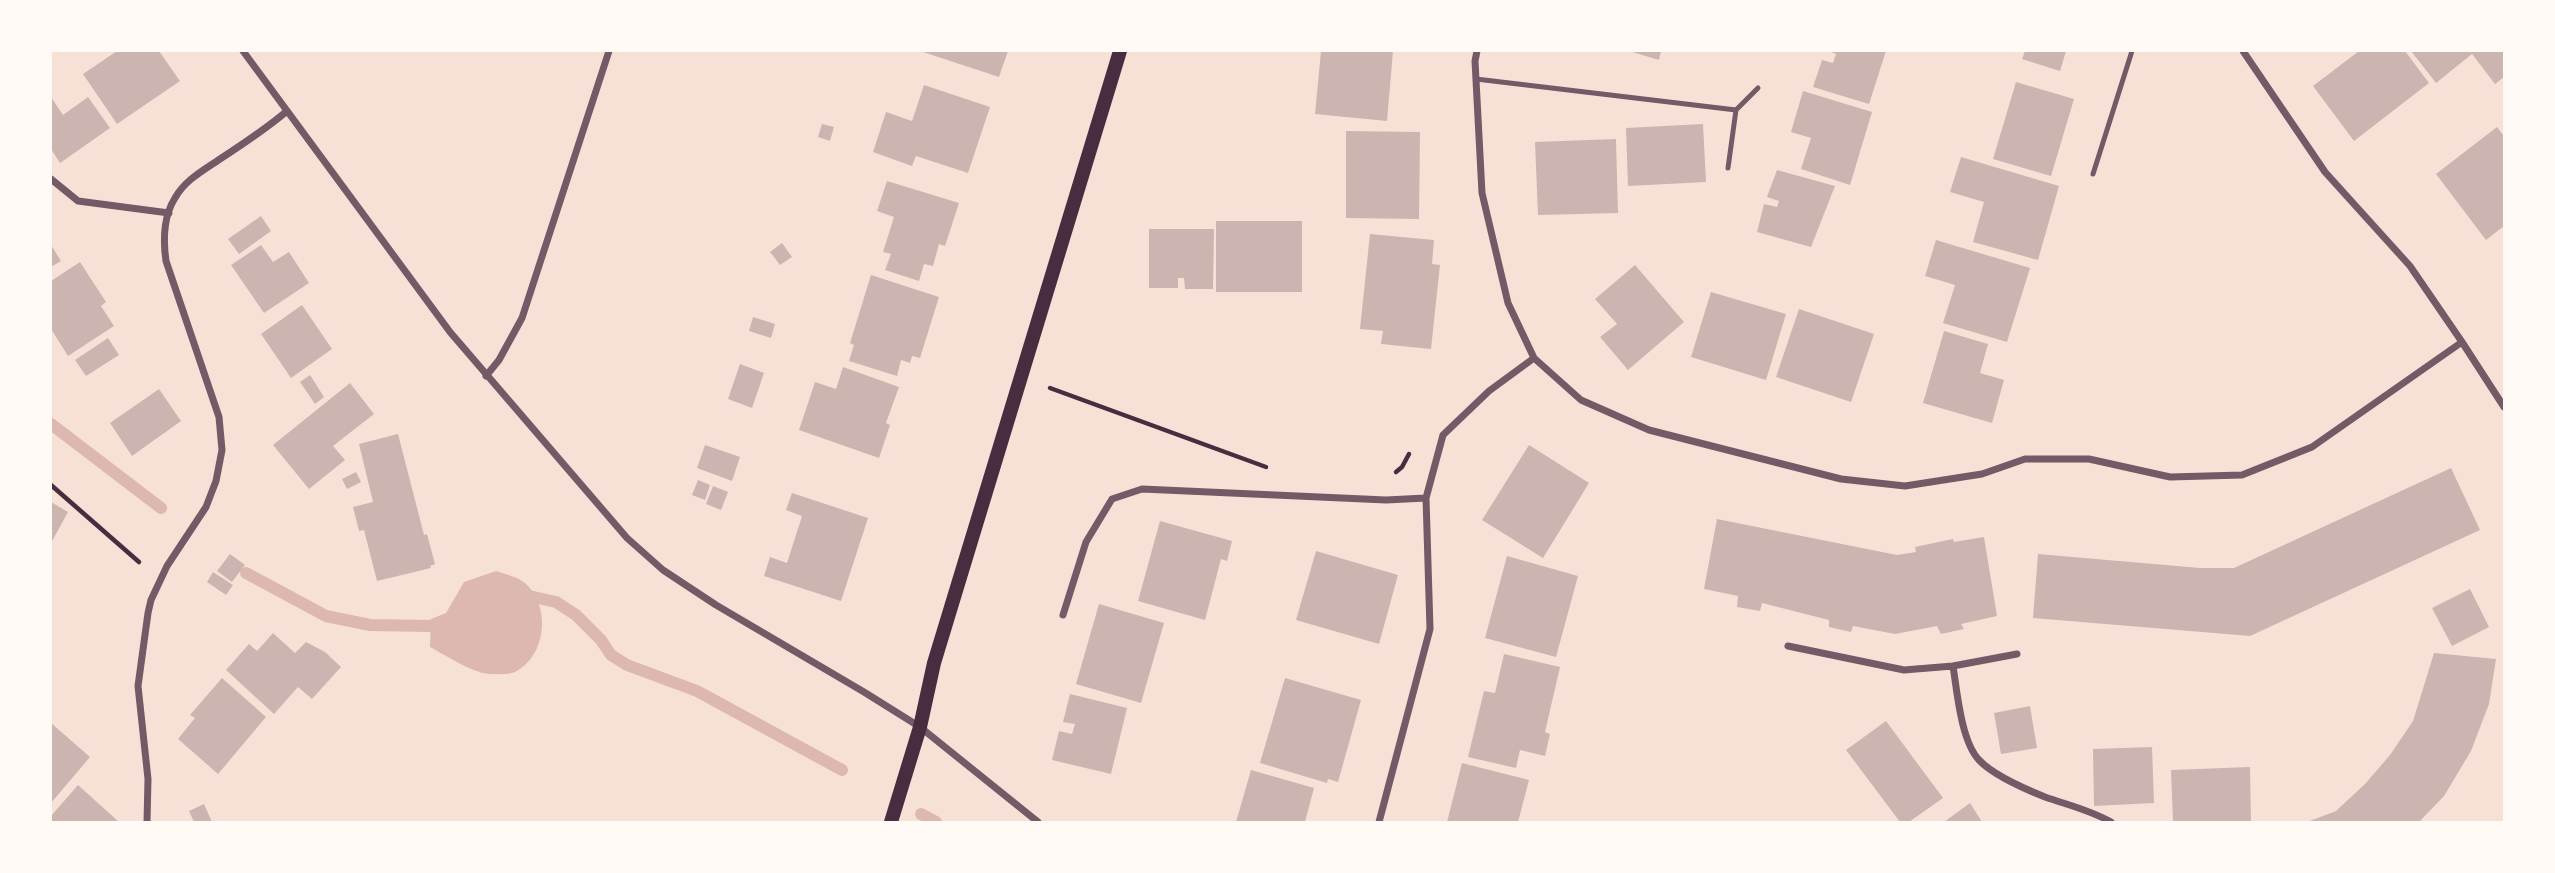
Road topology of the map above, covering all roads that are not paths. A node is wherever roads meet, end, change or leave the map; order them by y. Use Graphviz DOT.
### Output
graph roads {
  1 [pos="243,51"];
  2 [pos="609,51"];
  3 [pos="1120,51"];
  4 [pos="1477,51"];
  5 [pos="2132,51"];
  6 [pos="2243,51"];
  7 [pos="1476,79"];
  8 [pos="1758,88"];
  9 [pos="1736,110"];
  10 [pos="287,111"];
  11 [pos="1728,168"];
  12 [pos="2093,174"];
  13 [pos="51,179"];
  14 [pos="169,213"];
  15 [pos="2462,342"];
  16 [pos="1535,358"];
  17 [pos="486,376"];
  18 [pos="2504,407"];
  19 [pos="1426,498"];
  20 [pos="1063,615"];
  21 [pos="1788,646"];
  22 [pos="2017,654"];
  23 [pos="1953,666"];
  24 [pos="920,727"];
  25 [pos="147,822"];
  26 [pos="891,822"];
  27 [pos="1038,822"];
  28 [pos="1379,822"];
  29 [pos="2111,822"];
  1 -- 10 [label="street"];
  2 -- 17 [label="street"];
  3 -- 24 [label="main road"];
  4 -- 7 [label="street"];
  5 -- 12 [label="lane"];
  6 -- 15 [label="street"];
  7 -- 9 [label="lane"];
  7 -- 16 [label="street"];
  8 -- 9 [label="lane"];
  9 -- 11 [label="lane"];
  10 -- 14 [label="street"];
  10 -- 17 [label="street"];
  13 -- 14 [label="street"];
  14 -- 25 [label="street"];
  15 -- 16 [label="street"];
  15 -- 18 [label="street"];
  16 -- 19 [label="street"];
  17 -- 24 [label="street"];
  19 -- 20 [label="street"];
  19 -- 28 [label="street"];
  21 -- 23 [label="street"];
  22 -- 23 [label="street"];
  23 -- 29 [label="street"];
  24 -- 26 [label="main road"];
  24 -- 27 [label="street"];
}
